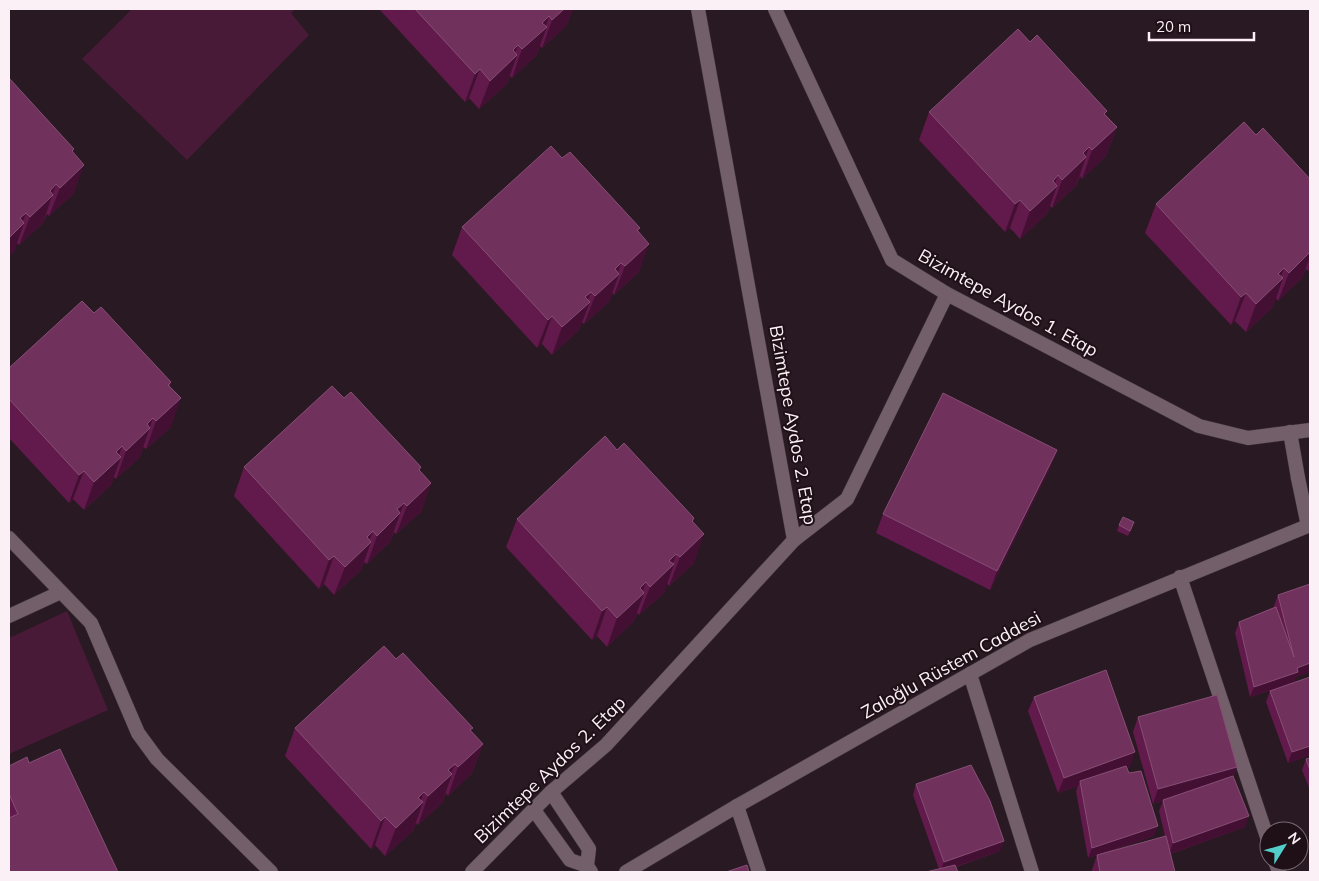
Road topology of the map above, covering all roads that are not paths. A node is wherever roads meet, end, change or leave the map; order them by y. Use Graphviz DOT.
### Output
graph roads {
  1 [pos="698,9"];
  2 [pos="775,9"];
  3 [pos="947,294"];
  4 [pos="1310,430"];
  5 [pos="1290,432"];
  6 [pos="1309,525"];
  7 [pos="9,538"];
  8 [pos="794,540"];
  9 [pos="1180,577"];
  10 [pos="61,592"];
  11 [pos="9,616"];
  12 [pos="970,674"];
  13 [pos="551,792"];
  14 [pos="738,806"];
  15 [pos="534,810"];
  16 [pos="1262,821"];
  17 [pos="589,869"];
  18 [pos="271,872"];
  19 [pos="472,872"];
  20 [pos="626,872"];
  21 [pos="759,872"];
  22 [pos="1032,872"];
  1 -- 8 [label="street, Bizimtepe Aydos 2. Etap"];
  2 -- 3 [label="street, Bizimtepe Aydos 1. Etap"];
  3 -- 5 [label="street, Bizimtepe Aydos 1. Etap"];
  3 -- 8 [label="street"];
  4 -- 5 [label="street, Bizimtepe Aydos 1. Etap"];
  5 -- 6 [label="street"];
  6 -- 9 [label="street, Zaloğlu Rüstem Caddesi"];
  7 -- 10 [label="street"];
  8 -- 13 [label="street, Bizimtepe Aydos 2. Etap"];
  9 -- 12 [label="street, Zaloğlu Rüstem Caddesi"];
  9 -- 16 [label="street"];
  10 -- 11 [label="street"];
  10 -- 18 [label="street"];
  12 -- 14 [label="street, Zaloğlu Rüstem Caddesi"];
  12 -- 22 [label="street"];
  13 -- 15 [label="street, Bizimtepe Aydos 2. Etap"];
  13 -- 17 [label="street"];
  14 -- 20 [label="street, Zaloğlu Rüstem Caddesi"];
  14 -- 21 [label="street"];
  15 -- 17 [label="street"];
  15 -- 19 [label="street, Bizimtepe Aydos 2. Etap"];
}
